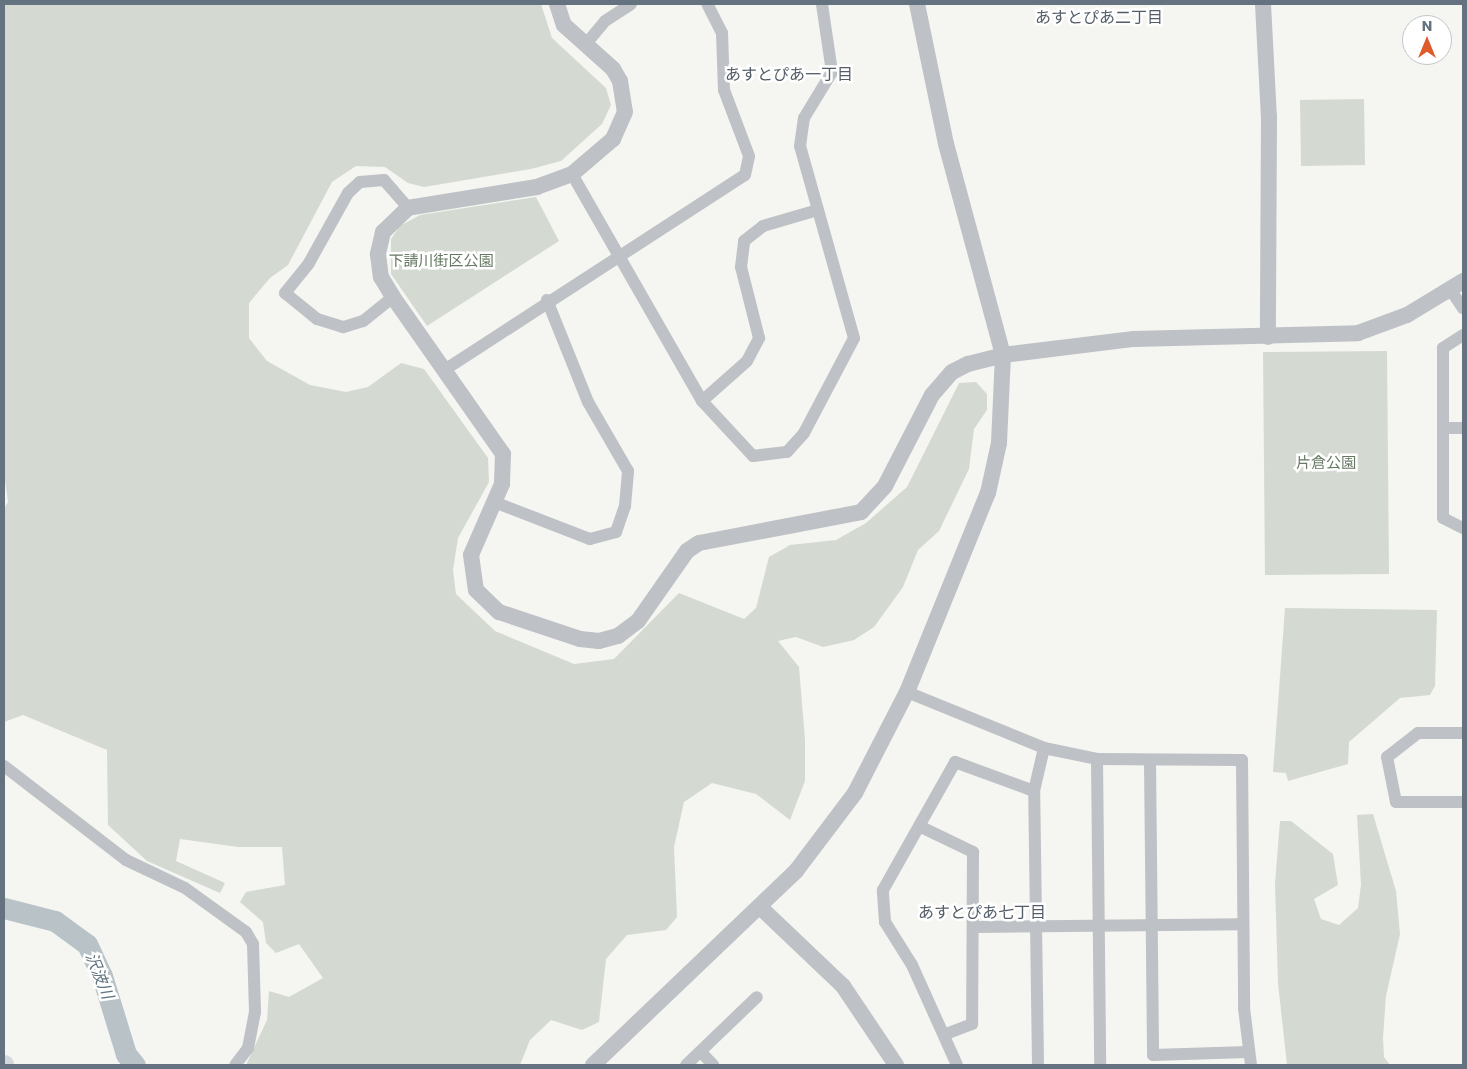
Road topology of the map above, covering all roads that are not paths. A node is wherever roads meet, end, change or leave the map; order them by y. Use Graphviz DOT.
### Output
graph roads {
  1 [pos="557,4"];
  2 [pos="631,4"];
  3 [pos="707,4"];
  4 [pos="822,4"];
  5 [pos="917,4"];
  6 [pos="1263,4"];
  7 [pos="585,44"];
  8 [pos="572,174"];
  9 [pos="408,208"];
  10 [pos="818,210"];
  11 [pos="620,256"];
  12 [pos="1457,285"];
  13 [pos="393,297"];
  14 [pos="547,300"];
  15 [pos="1463,308"];
  16 [pos="1463,334"];
  17 [pos="1268,337"];
  18 [pos="1003,355"];
  19 [pos="446,369"];
  20 [pos="702,401"];
  21 [pos="1445,428"];
  22 [pos="1463,428"];
  23 [pos="494,502"];
  24 [pos="1463,528"];
  25 [pos="906,692"];
  26 [pos="1463,733"];
  27 [pos="1044,748"];
  28 [pos="1097,759"];
  29 [pos="1150,761"];
  30 [pos="4,766"];
  31 [pos="1034,791"];
  32 [pos="1463,802"];
  33 [pos="921,827"];
  34 [pos="760,907"];
  35 [pos="1243,924"];
  36 [pos="1098,925"];
  37 [pos="1150,925"];
  38 [pos="1035,926"];
  39 [pos="974,927"];
  40 [pos="757,997"];
  41 [pos="944,1035"];
  42 [pos="701,1052"];
  43 [pos="1250,1059"];
  44 [pos="601,1063"];
  45 [pos="235,1065"];
  46 [pos="686,1065"];
  47 [pos="713,1065"];
  48 [pos="896,1065"];
  49 [pos="957,1065"];
  50 [pos="1038,1065"];
  51 [pos="1100,1065"];
  1 -- 7 [label="street"];
  2 -- 7 [label="street"];
  3 -- 11 [label="street"];
  4 -- 10 [label="street"];
  5 -- 18 [label="street"];
  6 -- 17 [label="street"];
  7 -- 8 [label="street"];
  8 -- 9 [label="street"];
  8 -- 11 [label="street"];
  9 -- 13 [label="street"];
  9 -- 13 [label="street"];
  10 -- 20 [label="street"];
  10 -- 20 [label="street"];
  11 -- 14 [label="street"];
  11 -- 20 [label="street"];
  12 -- 15 [label="street"];
  12 -- 17 [label="street"];
  13 -- 19 [label="street"];
  14 -- 19 [label="street"];
  14 -- 23 [label="street"];
  16 -- 21 [label="street"];
  17 -- 18 [label="street"];
  18 -- 23 [label="street"];
  18 -- 25 [label="street"];
  19 -- 23 [label="street"];
  21 -- 22 [label="street"];
  21 -- 24 [label="street"];
  25 -- 27 [label="street"];
  25 -- 34 [label="street"];
  26 -- 32 [label="street"];
  27 -- 28 [label="street"];
  27 -- 31 [label="street"];
  28 -- 29 [label="street"];
  28 -- 36 [label="street"];
  29 -- 35 [label="street"];
  29 -- 37 [label="street"];
  30 -- 45 [label="street"];
  31 -- 33 [label="street"];
  31 -- 38 [label="street"];
  33 -- 39 [label="street"];
  33 -- 41 [label="street"];
  34 -- 44 [label="street"];
  34 -- 48 [label="street"];
  35 -- 37 [label="street"];
  35 -- 43 [label="street"];
  36 -- 37 [label="street"];
  36 -- 38 [label="street"];
  36 -- 51 [label="street"];
  37 -- 43 [label="street"];
  38 -- 39 [label="street"];
  38 -- 50 [label="street"];
  39 -- 41 [label="street"];
  40 -- 42 [label="street"];
  41 -- 49 [label="street"];
  42 -- 46 [label="street"];
  42 -- 47 [label="street"];
}
